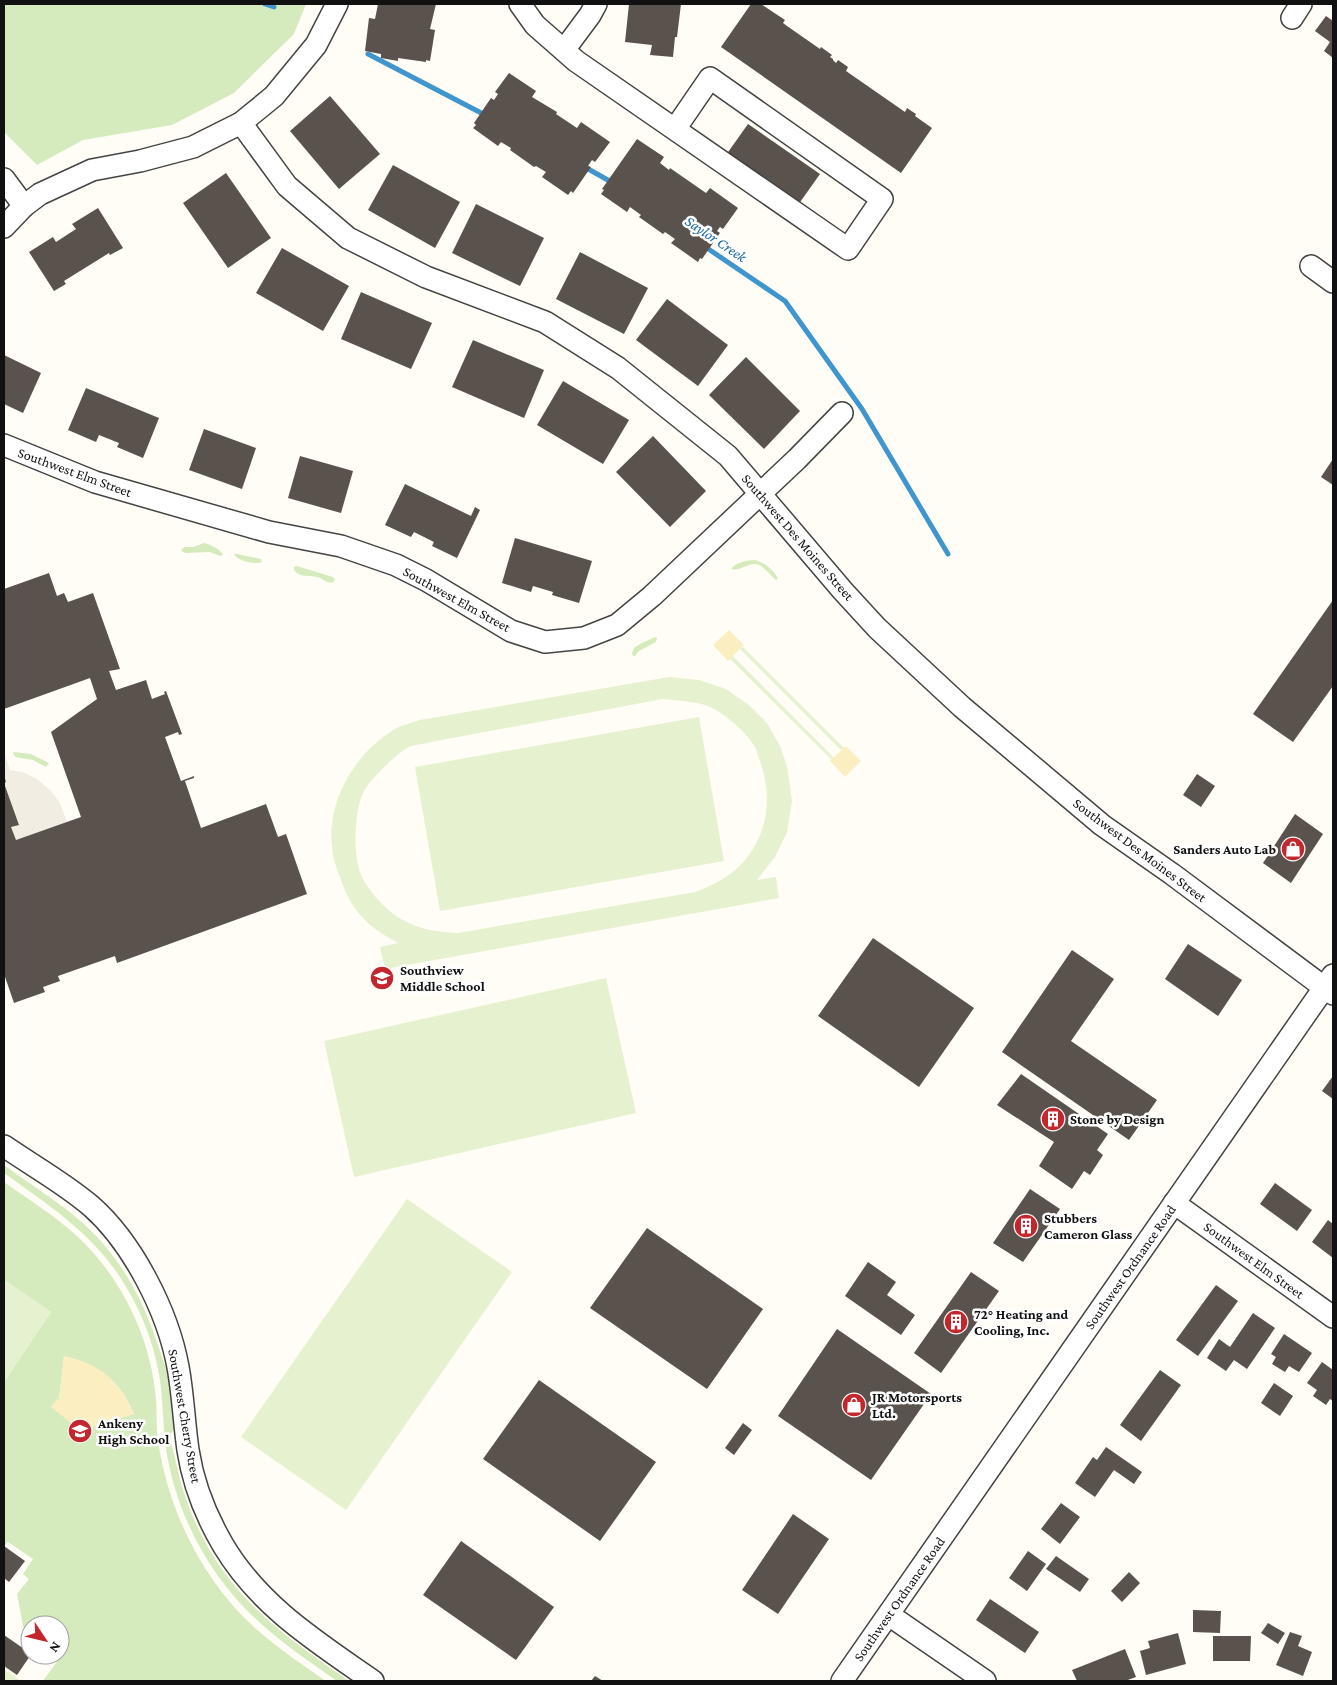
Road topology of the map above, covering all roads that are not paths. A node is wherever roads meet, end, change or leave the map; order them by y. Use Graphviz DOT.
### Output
graph roads {
  1 [pos="337,4"];
  2 [pos="520,4"];
  3 [pos="596,4"];
  4 [pos="564,50"];
  5 [pos="241,124"];
  6 [pos="675,129"];
  7 [pos="4,179"];
  8 [pos="24,206"];
  9 [pos="4,228"];
  10 [pos="1311,266"];
  11 [pos="1333,282"];
  12 [pos="842,413"];
  13 [pos="4,445"];
  14 [pos="760,493"];
  15 [pos="1330,986"];
  16 [pos="4,1146"];
  17 [pos="1174,1203"];
  18 [pos="1333,1317"];
  19 [pos="889,1615"];
  20 [pos="373,1681"];
  21 [pos="842,1681"];
  22 [pos="985,1681"];
  1 -- 5 [label="street"];
  2 -- 4 [label="street"];
  3 -- 4 [label="street"];
  4 -- 6 [label="street"];
  5 -- 8 [label="street"];
  5 -- 14 [label="street, Southwest Des Moines Street"];
  6 -- 6 [label="street"];
  7 -- 8 [label="street"];
  8 -- 9 [label="street"];
  10 -- 11 [label="street"];
  12 -- 14 [label="street, Southwest Elm Street"];
  13 -- 14 [label="street, Southwest Elm Street"];
  14 -- 15 [label="street, Southwest Des Moines Street"];
  15 -- 17 [label="street, Southwest Ordnance Road"];
  16 -- 20 [label="street, Southwest Cherry Street"];
  17 -- 18 [label="street, Southwest Elm Street"];
  17 -- 19 [label="street, Southwest Ordnance Road"];
  19 -- 21 [label="street, Southwest Ordnance Road"];
  19 -- 22 [label="street"];
}
